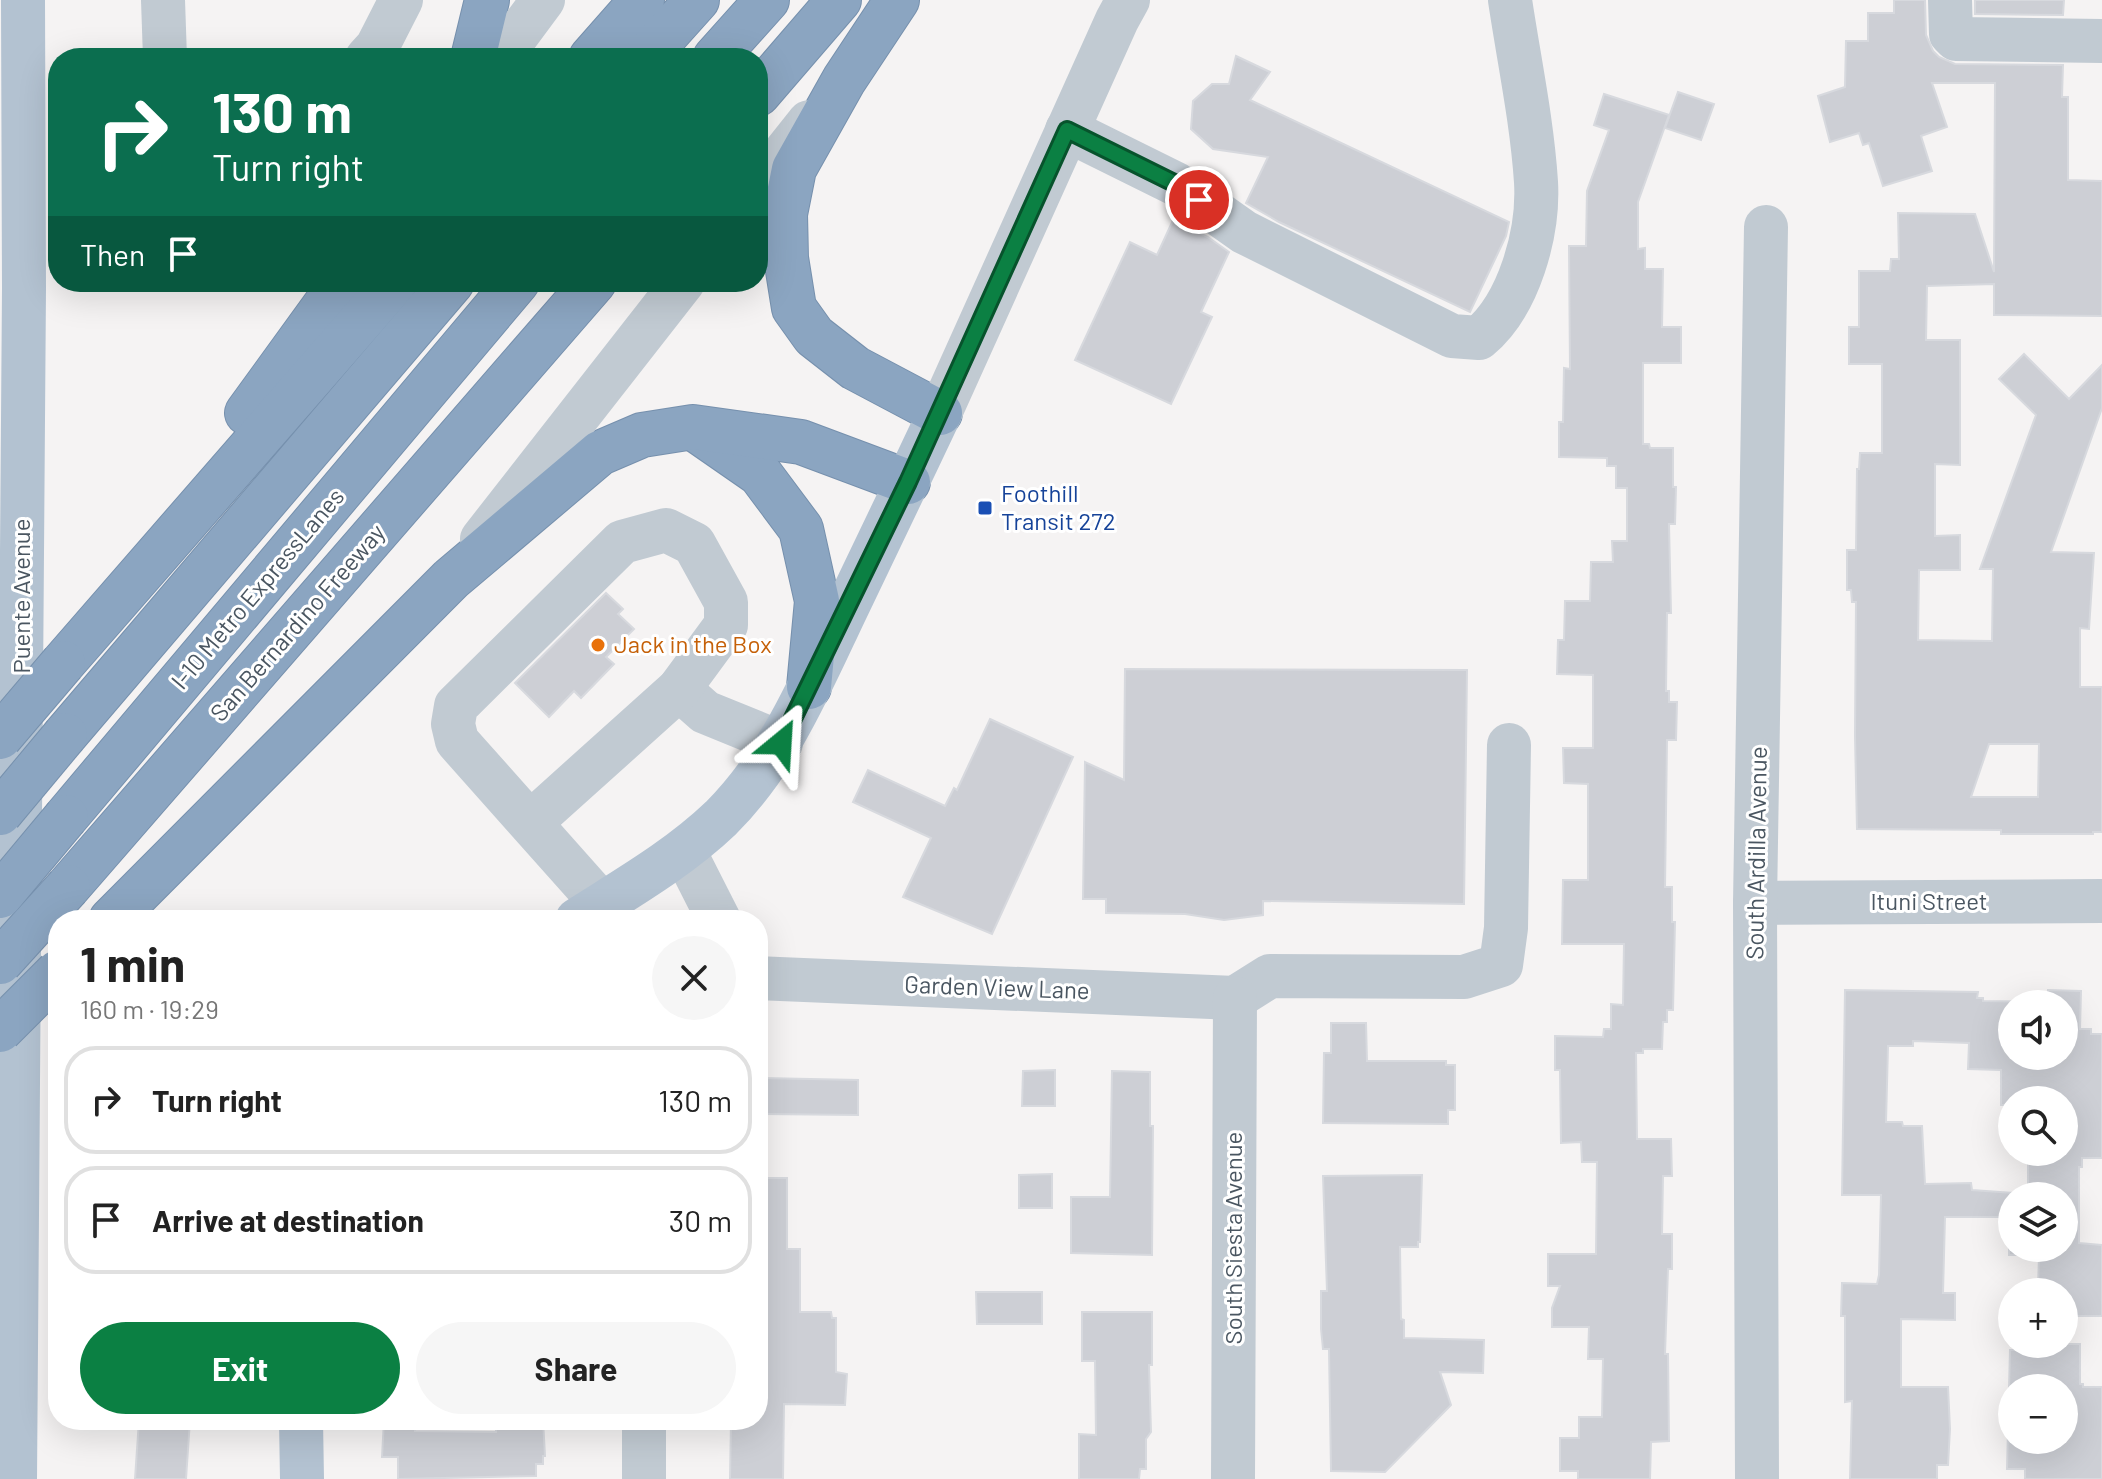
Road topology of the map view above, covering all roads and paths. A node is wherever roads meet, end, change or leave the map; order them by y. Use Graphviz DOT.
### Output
graph roads {
  1 [pos="23,0"];
  2 [pos="163,0"];
  3 [pos="401,0"];
  4 [pos="487,0"];
  5 [pos="543,0"];
  6 [pos="642,0"];
  7 [pos="697,0"];
  8 [pos="767,0"];
  9 [pos="839,0"];
  10 [pos="897,0"];
  11 [pos="1128,0"];
  12 [pos="1510,0"];
  13 [pos="1950,0"];
  14 [pos="2102,41"];
  15 [pos="165,48"];
  16 [pos="376,48"];
  17 [pos="475,48"];
  18 [pos="507,48"];
  19 [pos="600,48"];
  20 [pos="654,48"];
  21 [pos="724,48"];
  22 [pos="844,80"];
  23 [pos="768,82"];
  24 [pos="1067,130"];
  25 [pos="768,174"];
  26 [pos="1766,227"];
  27 [pos="335,292"];
  28 [pos="386,292"];
  29 [pos="443,292"];
  30 [pos="509,292"];
  31 [pos="585,292"];
  32 [pos="676,292"];
  33 [pos="940,413"];
  34 [pos="693,427"];
  35 [pos="908,482"];
  36 [pos="451,579"];
  37 [pos="63,663"];
  38 [pos="809,687"];
  39 [pos="679,689"];
  40 [pos="0,737"];
  41 [pos="781,743"];
  42 [pos="1509,745"];
  43 [pos="0,813"];
  44 [pos="530,823"];
  45 [pos="684,851"];
  46 [pos="0,896"];
  47 [pos="2102,901"];
  48 [pos="1755,903"];
  49 [pos="121,910"];
  50 [pos="589,910"];
  51 [pos="593,910"];
  52 [pos="714,910"];
  53 [pos="0,962"];
  54 [pos="768,978"];
  55 [pos="48,982"];
  56 [pos="1235,998"];
  57 [pos="0,1030"];
  58 [pos="301,1430"];
  59 [pos="644,1430"];
  60 [pos="15,1479"];
  61 [pos="302,1479"];
  62 [pos="644,1479"];
  63 [pos="1233,1479"];
  64 [pos="1757,1479"];
  1 -- 60 [label="main road, Puente Avenue"];
  2 -- 15 [label="street"];
  3 -- 16 [label="street"];
  4 -- 17 [label="highway"];
  5 -- 18 [label="street"];
  6 -- 19 [label="highway"];
  7 -- 20 [label="highway"];
  8 -- 21 [label="highway"];
  9 -- 23 [label="highway"];
  10 -- 22 [label="highway"];
  11 -- 24 [label="street"];
  12 -- 24 [label="street"];
  13 -- 14 [label="street"];
  22 -- 25 [label="street"];
  22 -- 33 [label="highway"];
  24 -- 33 [label="street"];
  26 -- 48 [label="street, South Ardilla Avenue"];
  27 -- 37 [label="highway"];
  28 -- 37 [label="highway"];
  29 -- 43 [label="highway, bridge"];
  30 -- 46 [label="highway, I-10 Metro ExpressLanes, bridge"];
  31 -- 53 [label="highway, San Bernardino Freeway, bridge"];
  32 -- 36 [label="street"];
  33 -- 35 [label="main road"];
  34 -- 35 [label="highway"];
  34 -- 36 [label="highway"];
  34 -- 38 [label="highway"];
  35 -- 38 [label="main road"];
  36 -- 49 [label="highway"];
  37 -- 40 [label="highway, bridge"];
  38 -- 41 [label="main road"];
  39 -- 41 [label="street"];
  39 -- 44 [label="street"];
  39 -- 44 [label="street"];
  41 -- 45 [label="main road"];
  42 -- 56 [label="street"];
  44 -- 50 [label="street"];
  45 -- 51 [label="main road"];
  45 -- 52 [label="street"];
  47 -- 48 [label="street, Ituni Street"];
  48 -- 64 [label="street, South Ardilla Avenue"];
  54 -- 56 [label="street, Garden View Lane"];
  55 -- 57 [label="highway, bridge"];
  56 -- 63 [label="street, South Siesta Avenue"];
  58 -- 61 [label="main road"];
  59 -- 62 [label="street"];
}
